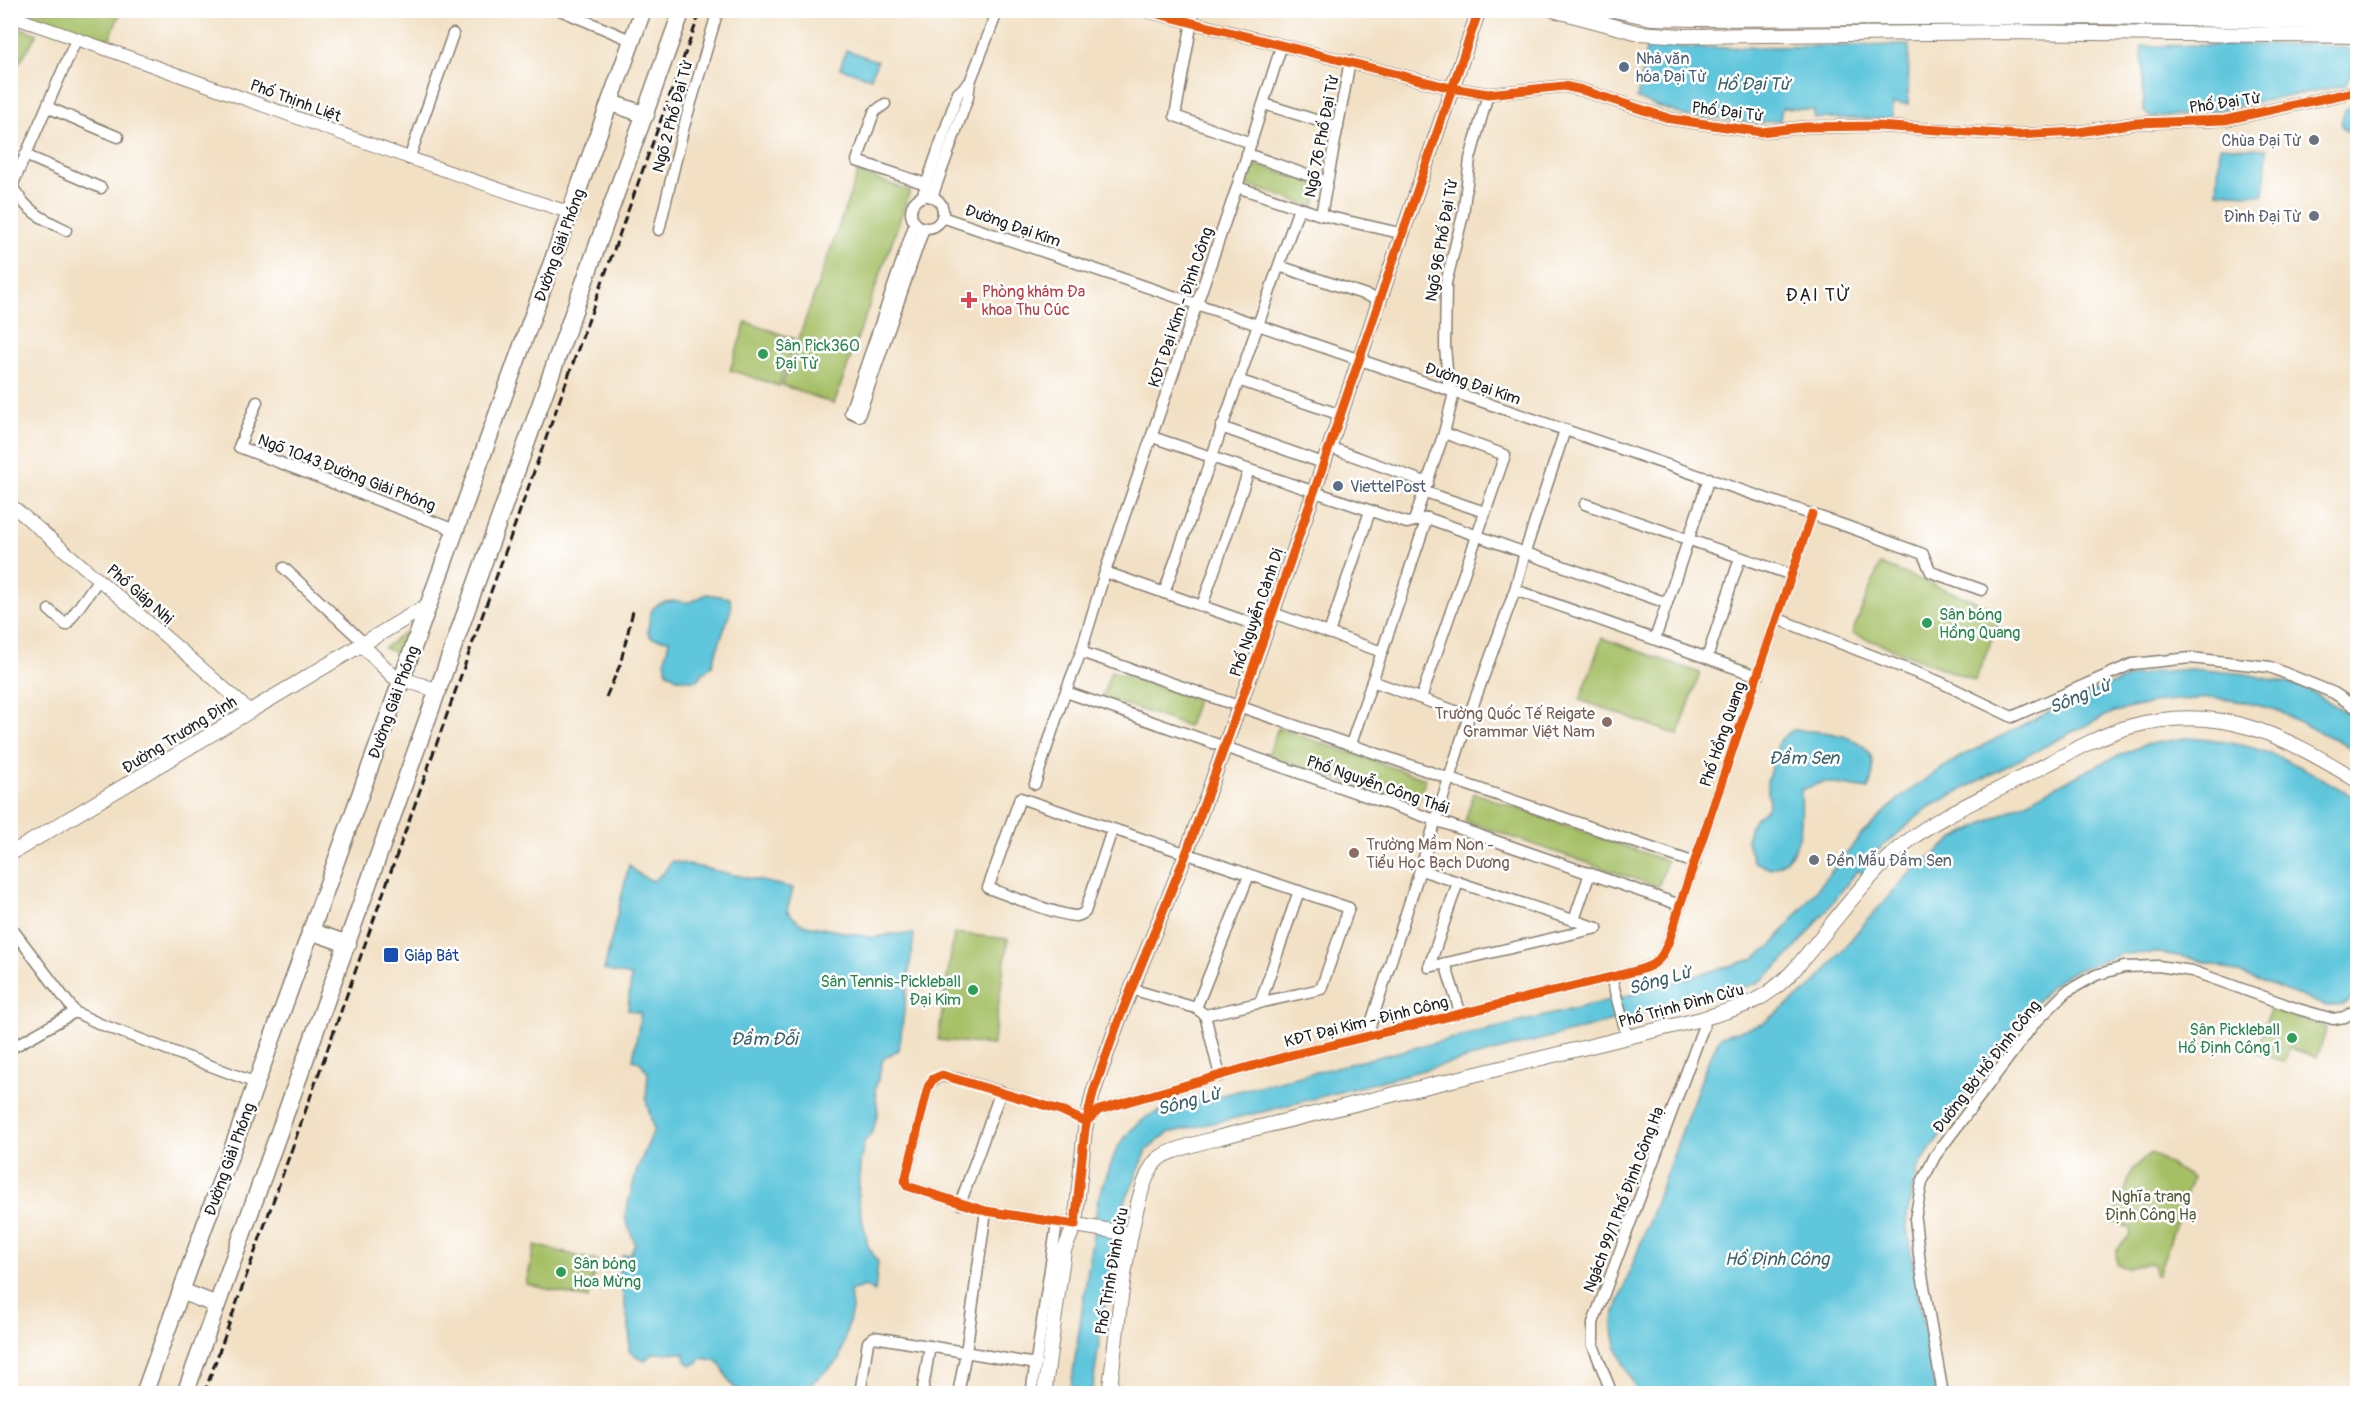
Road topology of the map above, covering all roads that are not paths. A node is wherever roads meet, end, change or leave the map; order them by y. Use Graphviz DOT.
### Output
graph roads {
  1 [pos="561,10"];
  2 [pos="643,10"];
  3 [pos="682,10"];
  4 [pos="718,10"];
  5 [pos="998,10"];
  6 [pos="1142,10"];
  7 [pos="1194,10"];
  8 [pos="1479,10"];
  9 [pos="1553,10"];
  10 [pos="1614,10"];
  11 [pos="10,16"];
  12 [pos="2100,17"];
  13 [pos="2358,23"];
  14 [pos="1192,24"];
  15 [pos="2100,33"];
  16 [pos="453,34"];
  17 [pos="2358,36"];
  18 [pos="76,40"];
  19 [pos="633,41"];
  20 [pos="1281,47"];
  21 [pos="1350,62"];
  22 [pos="971,79"];
  23 [pos="1451,88"];
  24 [pos="2358,91"];
  25 [pos="1488,94"];
  26 [pos="611,103"];
  27 [pos="885,104"];
  28 [pos="1264,104"];
  29 [pos="47,107"];
  30 [pos="646,115"];
  31 [pos="1338,127"];
  32 [pos="118,137"];
  33 [pos="1251,143"];
  34 [pos="1247,154"];
  35 [pos="25,155"];
  36 [pos="409,159"];
  37 [pos="1327,182"];
  38 [pos="926,184"];
  39 [pos="1237,187"];
  40 [pos="101,188"];
  41 [pos="927,197"];
  42 [pos="1299,208"];
  43 [pos="571,213"];
  44 [pos="1321,215"];
  45 [pos="942,217"];
  46 [pos="920,226"];
  47 [pos="66,230"];
  48 [pos="659,230"];
  49 [pos="1404,234"];
  50 [pos="1279,266"];
  51 [pos="1381,300"];
  52 [pos="1197,304"];
  53 [pos="1258,325"];
  54 [pos="1359,360"];
  55 [pos="1238,380"];
  56 [pos="1454,393"];
  57 [pos="257,402"];
  58 [pos="854,414"];
  59 [pos="1341,415"];
  60 [pos="1221,427"];
  61 [pos="1565,430"];
  62 [pos="1444,433"];
  63 [pos="1152,437"];
  64 [pos="1329,447"];
  65 [pos="1211,457"];
  66 [pos="1323,463"];
  67 [pos="1249,470"];
  68 [pos="1709,478"];
  69 [pos="1426,487"];
  70 [pos="1313,492"];
  71 [pos="10,504"];
  72 [pos="1585,504"];
  73 [pos="1370,511"];
  74 [pos="1485,512"];
  75 [pos="1812,514"];
  76 [pos="1427,518"];
  77 [pos="1414,521"];
  78 [pos="455,530"];
  79 [pos="1477,535"];
  80 [pos="1688,540"];
  81 [pos="1525,552"];
  82 [pos="1740,558"];
  83 [pos="284,568"];
  84 [pos="1104,572"];
  85 [pos="1792,575"];
  86 [pos="99,579"];
  87 [pos="1515,590"];
  88 [pos="1983,590"];
  89 [pos="1164,593"];
  90 [pos="1667,603"];
  91 [pos="428,605"];
  92 [pos="1202,606"];
  93 [pos="49,610"];
  94 [pos="1273,613"];
  95 [pos="1778,619"];
  96 [pos="1267,629"];
  97 [pos="1329,633"];
  98 [pos="1655,639"];
  99 [pos="364,643"];
  100 [pos="1081,652"];
  101 [pos="1382,652"];
  102 [pos="1707,658"];
  103 [pos="1758,676"];
  104 [pos="401,678"];
  105 [pos="1372,681"];
  106 [pos="439,691"];
  107 [pos="1066,692"];
  108 [pos="1421,698"];
  109 [pos="1239,706"];
  110 [pos="2358,709"];
  111 [pos="249,710"];
  112 [pos="1469,716"];
  113 [pos="1351,744"];
  114 [pos="1225,747"];
  115 [pos="1451,778"];
  116 [pos="2358,781"];
  117 [pos="1035,784"];
  118 [pos="1438,820"];
  119 [pos="1112,830"];
  120 [pos="10,854"];
  121 [pos="1186,854"];
  122 [pos="1695,863"];
  123 [pos="1421,870"];
  124 [pos="1590,873"];
  125 [pos="1249,875"];
  126 [pos="1458,882"];
  127 [pos="1299,891"];
  128 [pos="1680,905"];
  129 [pos="1574,920"];
  130 [pos="13,930"];
  131 [pos="310,931"];
  132 [pos="348,944"];
  133 [pos="1657,961"];
  134 [pos="1445,963"];
  135 [pos="1611,977"];
  136 [pos="1131,989"];
  137 [pos="1260,1003"];
  138 [pos="2358,1008"];
  139 [pos="1201,1011"];
  140 [pos="75,1012"];
  141 [pos="1460,1012"];
  142 [pos="1707,1017"];
  143 [pos="1625,1031"];
  144 [pos="1367,1036"];
  145 [pos="10,1049"];
  146 [pos="1220,1076"];
  147 [pos="256,1083"];
  148 [pos="1001,1091"];
  149 [pos="1086,1122"];
  150 [pos="960,1203"];
  151 [pos="986,1211"];
  152 [pos="1057,1222"];
  153 [pos="1081,1226"];
  154 [pos="1126,1233"];
  155 [pos="182,1288"];
  156 [pos="219,1301"];
  157 [pos="930,1346"];
  158 [pos="966,1352"];
  159 [pos="1036,1364"];
  160 [pos="144,1394"];
  161 [pos="185,1394"];
  162 [pos="860,1394"];
  163 [pos="922,1394"];
  164 [pos="957,1394"];
  165 [pos="1031,1394"];
  166 [pos="1044,1394"];
  167 [pos="1109,1394"];
  168 [pos="1612,1394"];
  169 [pos="1943,1394"];
  1 -- 19 [label="street"];
  2 -- 19 [label="main road, Đường Giải Phóng"];
  3 -- 30 [label="main road"];
  4 -- 48 [label="street, Ngõ 2 Phố Đại Từ"];
  5 -- 22 [label="street"];
  6 -- 14 [label="street, Phố Đại Từ"];
  7 -- 14 [label="street"];
  8 -- 23 [label="main road, Phố Nguyễn Cảnh Dị"];
  9 -- 15 [label="main road"];
  10 -- 12 [label="main road"];
  11 -- 18 [label="street, Phố Thịnh Liệt"];
  12 -- 13 [label="main road"];
  12 -- 15 [label="street"];
  14 -- 20 [label="street, Phố Đại Từ"];
  14 -- 33 [label="street"];
  15 -- 17 [label="main road"];
  16 -- 36 [label="street"];
  18 -- 29 [label="street"];
  18 -- 36 [label="street, Phố Thịnh Liệt"];
  19 -- 26 [label="main road, Đường Giải Phóng"];
  20 -- 21 [label="street, Phố Đại Từ"];
  20 -- 28 [label="street, KĐT Đại Kim - Định Công"];
  21 -- 23 [label="street, Phố Đại Từ"];
  21 -- 31 [label="street, Ngõ 76 Phố Đại Từ"];
  22 -- 38 [label="street"];
  22 -- 41 [label="street"];
  23 -- 25 [label="street, Phố Đại Từ"];
  23 -- 49 [label="main road, Phố Nguyễn Cảnh Dị"];
  24 -- 25 [label="street, Phố Đại Từ"];
  25 -- 56 [label="street, Ngõ 96 Phố Đại Từ"];
  26 -- 30 [label="main road"];
  26 -- 43 [label="main road, Đường Giải Phóng"];
  27 -- 38 [label="street"];
  28 -- 31 [label="street"];
  28 -- 33 [label="street, KĐT Đại Kim - Định Công"];
  29 -- 32 [label="street"];
  29 -- 35 [label="street"];
  30 -- 106 [label="main road"];
  31 -- 37 [label="street, Ngõ 76 Phố Đại Từ"];
  33 -- 34 [label="street, KĐT Đại Kim - Định Công"];
  34 -- 37 [label="street"];
  34 -- 39 [label="street, KĐT Đại Kim - Định Công"];
  35 -- 40 [label="street"];
  35 -- 47 [label="street"];
  36 -- 43 [label="street, Phố Thịnh Liệt"];
  37 -- 44 [label="street, Ngõ 76 Phố Đại Từ"];
  38 -- 41 [label="street"];
  39 -- 42 [label="street"];
  39 -- 52 [label="street, KĐT Đại Kim - Định Công"];
  41 -- 45 [label="street"];
  41 -- 46 [label="street"];
  42 -- 44 [label="street"];
  42 -- 50 [label="street"];
  43 -- 78 [label="main road, Đường Giải Phóng"];
  44 -- 49 [label="street"];
  45 -- 46 [label="street"];
  45 -- 52 [label="street, Đường Đại Kim"];
  46 -- 58 [label="street"];
  49 -- 51 [label="main road, Phố Nguyễn Cảnh Dị"];
  50 -- 51 [label="street"];
  50 -- 53 [label="street"];
  51 -- 54 [label="main road, Phố Nguyễn Cảnh Dị"];
  52 -- 53 [label="street, Đường Đại Kim"];
  52 -- 63 [label="street, KĐT Đại Kim - Định Công"];
  53 -- 54 [label="street, Đường Đại Kim"];
  53 -- 55 [label="street"];
  54 -- 56 [label="street, Đường Đại Kim"];
  54 -- 59 [label="main road, Phố Nguyễn Cảnh Dị"];
  55 -- 59 [label="street"];
  55 -- 60 [label="street"];
  56 -- 61 [label="street, Đường Đại Kim"];
  56 -- 62 [label="street"];
  57 -- 78 [label="street, Ngõ 1043 Đường Giải Phóng"];
  59 -- 64 [label="main road, Phố Nguyễn Cảnh Dị"];
  60 -- 65 [label="street"];
  60 -- 66 [label="street"];
  61 -- 68 [label="street, Đường Đại Kim"];
  61 -- 81 [label="street, KĐT Đại Kim - Định Công"];
  62 -- 69 [label="street"];
  62 -- 74 [label="street"];
  63 -- 65 [label="street"];
  63 -- 84 [label="street, KĐT Đại Kim - Định Công"];
  64 -- 66 [label="main road, Phố Nguyễn Cảnh Dị"];
  64 -- 69 [label="street"];
  65 -- 67 [label="street"];
  65 -- 89 [label="street"];
  66 -- 70 [label="main road, Phố Nguyễn Cảnh Dị"];
  67 -- 70 [label="street"];
  67 -- 92 [label="street"];
  68 -- 75 [label="street, Đường Đại Kim"];
  68 -- 80 [label="street"];
  69 -- 74 [label="street"];
  69 -- 77 [label="street"];
  70 -- 73 [label="street"];
  70 -- 94 [label="main road, Phố Nguyễn Cảnh Dị"];
  71 -- 86 [label="street, Phố Giáp Nhị"];
  72 -- 80 [label="street"];
  73 -- 77 [label="street"];
  73 -- 97 [label="street"];
  74 -- 79 [label="street"];
  75 -- 85 [label="street, Phố Hồng Quang"];
  75 -- 88 [label="street, Đường Đại Kim"];
  76 -- 77 [label="street"];
  76 -- 79 [label="street"];
  76 -- 101 [label="street"];
  78 -- 91 [label="main road, Đường Giải Phóng"];
  79 -- 81 [label="street"];
  79 -- 108 [label="street"];
  80 -- 82 [label="street"];
  80 -- 90 [label="street"];
  81 -- 87 [label="street, KĐT Đại Kim - Định Công"];
  81 -- 90 [label="street"];
  82 -- 85 [label="street"];
  82 -- 102 [label="street"];
  83 -- 99 [label="street"];
  84 -- 89 [label="street"];
  84 -- 100 [label="street, KĐT Đại Kim - Định Công"];
  85 -- 95 [label="street, Phố Hồng Quang"];
  86 -- 93 [label="street"];
  86 -- 111 [label="street, Phố Giáp Nhị"];
  87 -- 98 [label="street"];
  87 -- 112 [label="street, KĐT Đại Kim - Định Công"];
  89 -- 92 [label="street"];
  90 -- 98 [label="street"];
  91 -- 99 [label="main road, Đường Trương Định"];
  91 -- 104 [label="main road, Đường Giải Phóng"];
  92 -- 96 [label="street"];
  94 -- 96 [label="main road, Phố Nguyễn Cảnh Dị"];
  94 -- 97 [label="street"];
  95 -- 103 [label="street, Phố Hồng Quang"];
  95 -- 110 [label="street"];
  96 -- 109 [label="main road, Phố Nguyễn Cảnh Dị"];
  97 -- 101 [label="street"];
  98 -- 102 [label="street"];
  99 -- 104 [label="main road"];
  99 -- 111 [label="main road, Đường Trương Định"];
  100 -- 107 [label="street, KĐT Đại Kim - Định Công"];
  100 -- 109 [label="street, Phố Nguyễn Công Thái"];
  101 -- 105 [label="street"];
  102 -- 103 [label="street"];
  103 -- 122 [label="street, Phố Hồng Quang"];
  104 -- 106 [label="main road"];
  104 -- 131 [label="main road, Đường Giải Phóng"];
  105 -- 108 [label="street"];
  105 -- 113 [label="street"];
  106 -- 132 [label="main road"];
  107 -- 114 [label="street, Phố Nguyễn Công Thái"];
  107 -- 117 [label="street, KĐT Đại Kim - Định Công"];
  108 -- 112 [label="street"];
  109 -- 113 [label="street, Phố Nguyễn Công Thái"];
  109 -- 114 [label="main road, Phố Nguyễn Cảnh Dị"];
  111 -- 120 [label="main road, Đường Trương Định"];
  112 -- 115 [label="street, KĐT Đại Kim - Định Công"];
  113 -- 115 [label="street, Phố Nguyễn Công Thái"];
  114 -- 118 [label="street, Phố Nguyễn Công Thái"];
  114 -- 121 [label="main road, Phố Nguyễn Cảnh Dị"];
  115 -- 118 [label="street, KĐT Đại Kim - Định Công"];
  115 -- 122 [label="street, Phố Nguyễn Công Thái"];
  116 -- 142 [label="main road, Phố Trịnh Đình Cửu"];
  118 -- 123 [label="street, KĐT Đại Kim - Định Công"];
  118 -- 124 [label="street, Phố Nguyễn Công Thái"];
  119 -- 119 [label="street"];
  119 -- 121 [label="street"];
  121 -- 125 [label="street"];
  121 -- 136 [label="main road, Phố Nguyễn Cảnh Dị"];
  122 -- 128 [label="street, Phố Hồng Quang"];
  123 -- 126 [label="street"];
  123 -- 144 [label="street, KĐT Đại Kim - Định Công"];
  124 -- 128 [label="street, Phố Nguyễn Công Thái"];
  124 -- 129 [label="street"];
  125 -- 127 [label="street"];
  125 -- 139 [label="street"];
  126 -- 129 [label="street"];
  126 -- 134 [label="street"];
  127 -- 137 [label="street"];
  127 -- 137 [label="street"];
  128 -- 133 [label="street, Phố Hồng Quang"];
  129 -- 134 [label="street"];
  130 -- 140 [label="street"];
  131 -- 132 [label="main road"];
  131 -- 147 [label="main road, Đường Giải Phóng"];
  132 -- 156 [label="main road"];
  133 -- 135 [label="street, KĐT Đại Kim - Định Công"];
  134 -- 141 [label="street, KĐT Đại Kim - Định Công"];
  135 -- 141 [label="street, KĐT Đại Kim - Định Công"];
  135 -- 143 [label="street"];
  136 -- 139 [label="street"];
  136 -- 149 [label="main road, Phố Nguyễn Cảnh Dị"];
  137 -- 139 [label="street"];
  138 -- 169 [label="street, Đường Bờ Hồ Định Công"];
  139 -- 146 [label="street"];
  140 -- 145 [label="street"];
  140 -- 147 [label="street"];
  141 -- 144 [label="street, KĐT Đại Kim - Định Công"];
  142 -- 143 [label="main road, Phố Trịnh Đình Cửu"];
  142 -- 168 [label="street, Ngách 99/1 Phố Định Công Hạ"];
  143 -- 154 [label="main road, Phố Trịnh Đình Cửu"];
  144 -- 146 [label="street, KĐT Đại Kim - Định Công"];
  146 -- 149 [label="street, KĐT Đại Kim - Định Công"];
  147 -- 155 [label="main road, Đường Giải Phóng"];
  148 -- 149 [label="street"];
  148 -- 150 [label="street"];
  148 -- 150 [label="street"];
  149 -- 153 [label="main road, Phố Nguyễn Cảnh Dị"];
  150 -- 151 [label="street"];
  151 -- 152 [label="street"];
  151 -- 158 [label="street"];
  152 -- 153 [label="street"];
  152 -- 159 [label="street"];
  153 -- 154 [label="main road"];
  153 -- 166 [label="main road, Phố Nguyễn Cảnh Dị"];
  154 -- 167 [label="main road, Phố Trịnh Đình Cửu"];
  155 -- 156 [label="main road"];
  155 -- 160 [label="main road, Đường Giải Phóng"];
  156 -- 161 [label="main road"];
  157 -- 158 [label="street"];
  157 -- 162 [label="street"];
  157 -- 163 [label="street"];
  158 -- 159 [label="street"];
  158 -- 164 [label="street"];
  159 -- 165 [label="street"];
}
